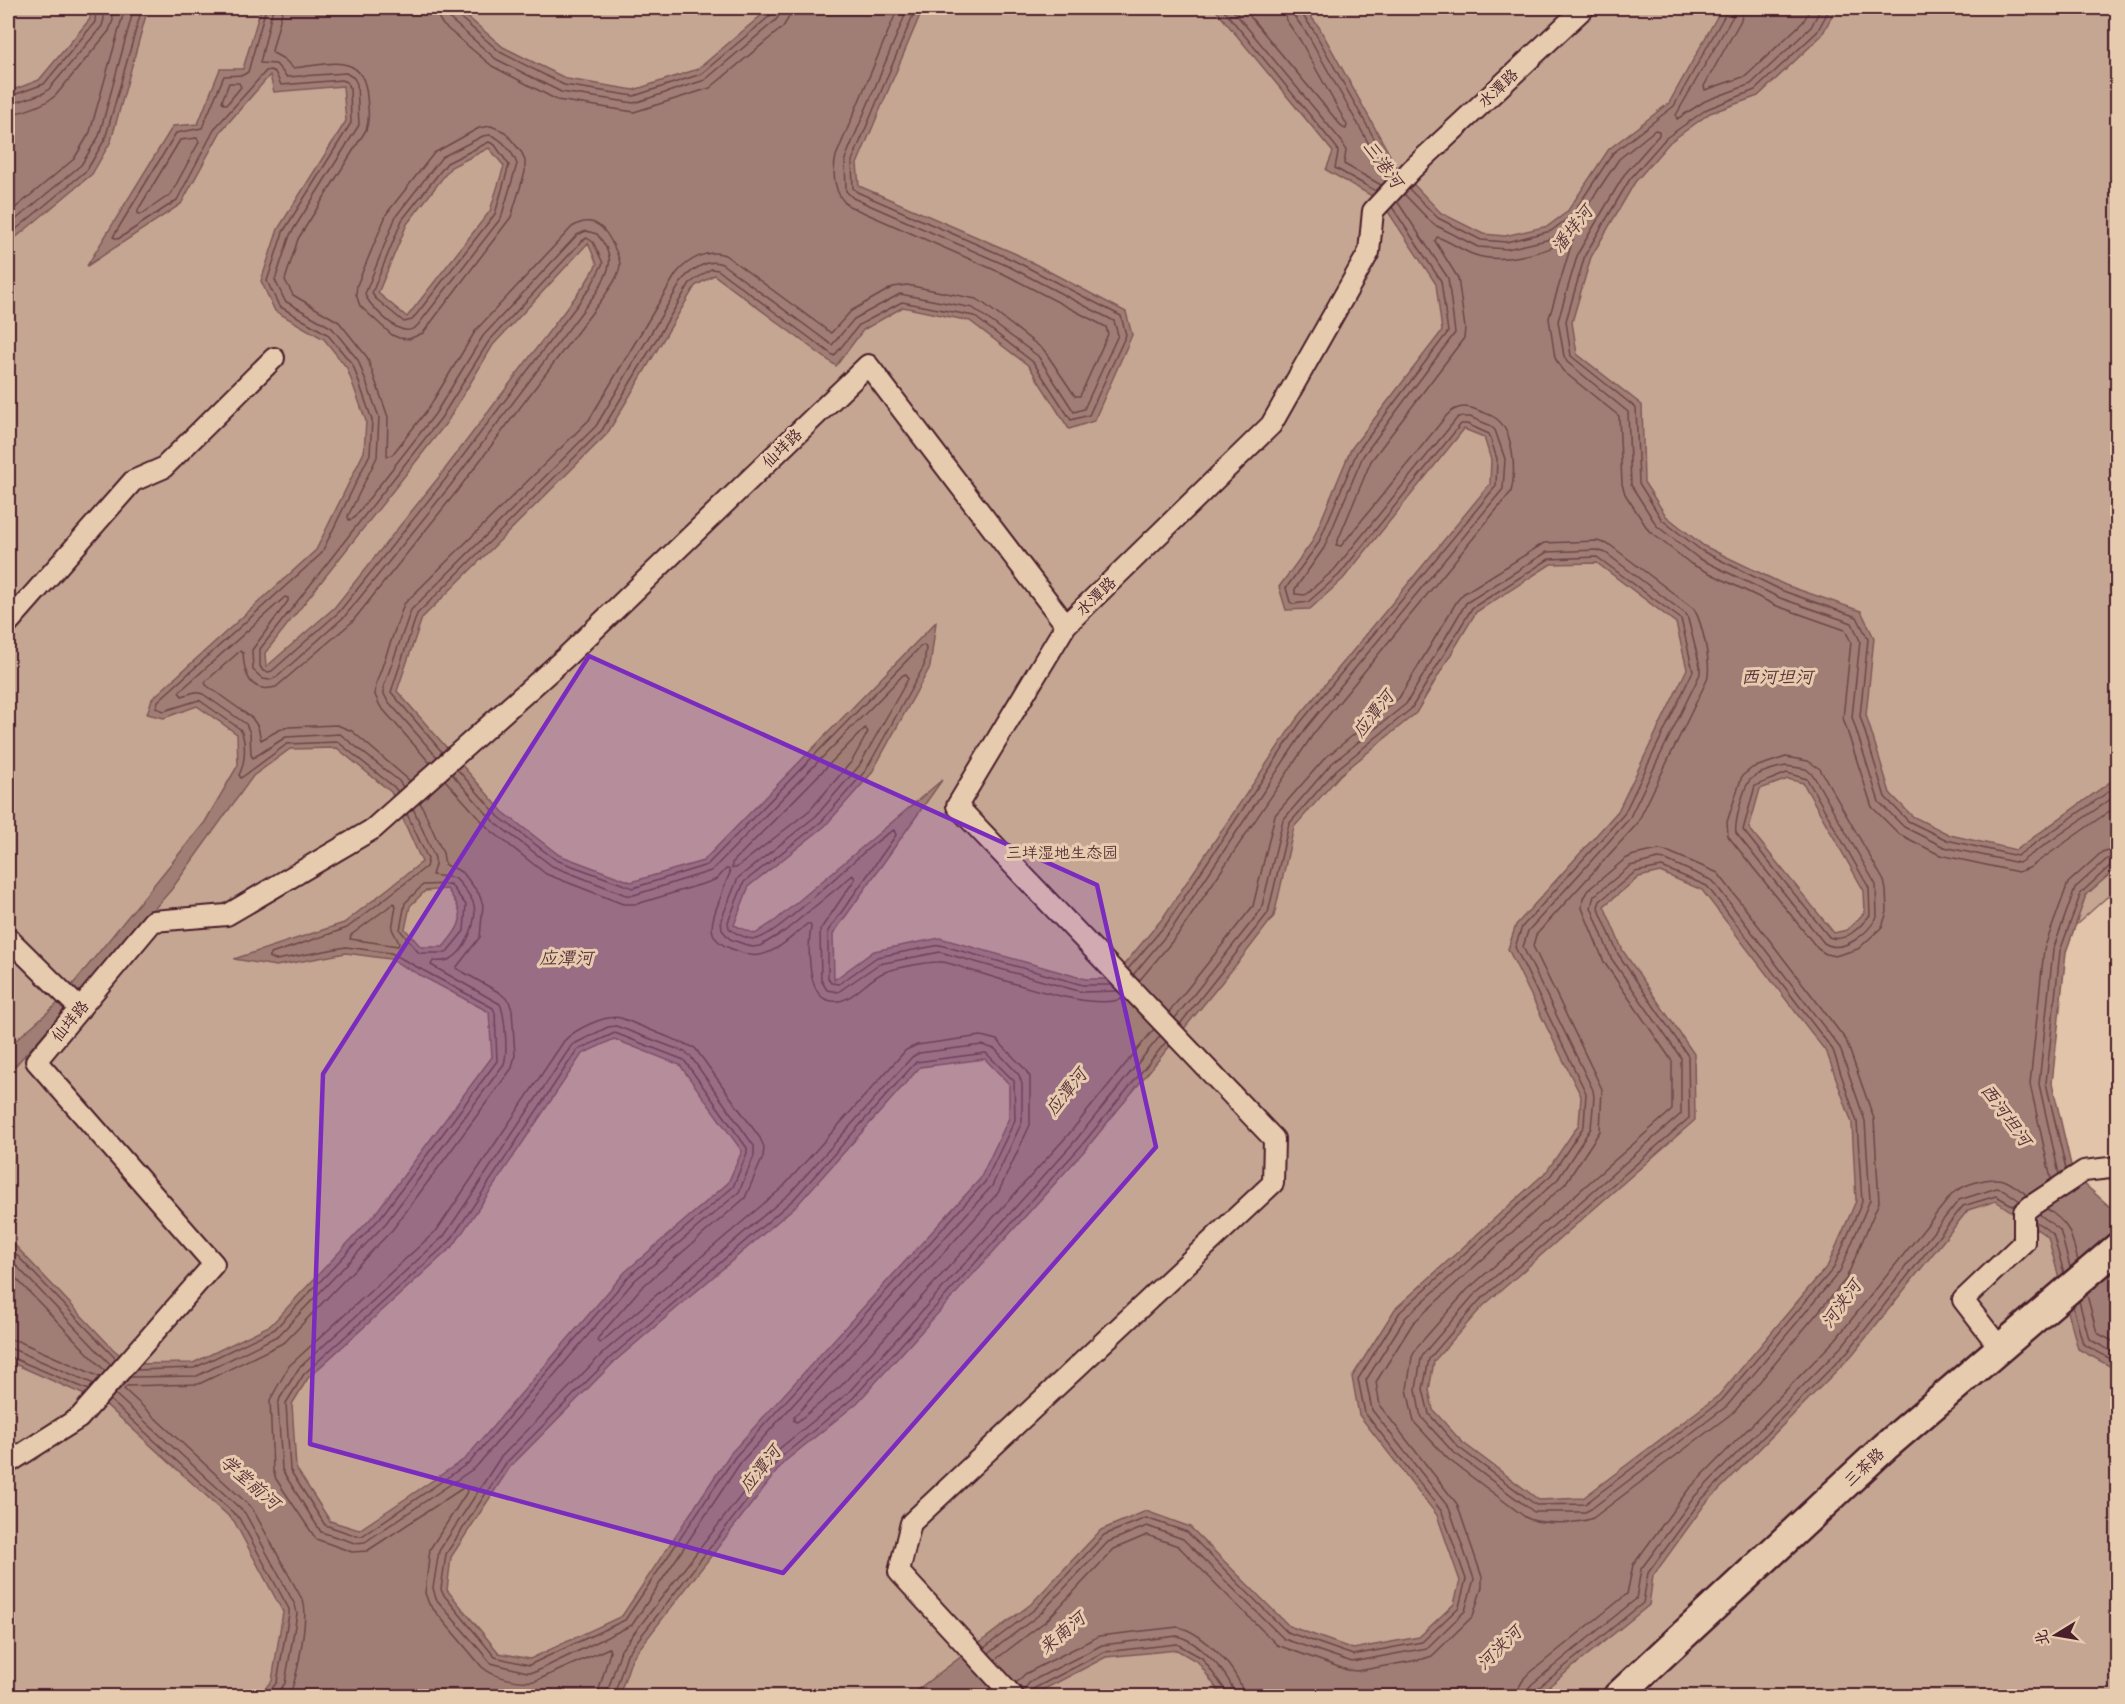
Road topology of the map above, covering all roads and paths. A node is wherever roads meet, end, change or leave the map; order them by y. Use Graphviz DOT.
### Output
graph roads {
  1 [pos="1584,8"];
  2 [pos="274,358"];
  3 [pos="8,623"];
  4 [pos="1066,625"];
  5 [pos="8,938"];
  6 [pos="80,1009"];
  7 [pos="2118,1167"];
  8 [pos="2118,1247"];
  9 [pos="2000,1348"];
  10 [pos="8,1463"];
  11 [pos="1013,1696"];
  12 [pos="1618,1696"];
  1 -- 4 [label="street, 水潭路"];
  2 -- 3 [label="street"];
  4 -- 6 [label="street, 仙垟路"];
  4 -- 11 [label="street, 水潭路"];
  5 -- 6 [label="street"];
  6 -- 10 [label="street, 仙垟路"];
  7 -- 9 [label="street"];
  8 -- 9 [label="street, 三茶路"];
  9 -- 12 [label="street, 三茶路"];
}
